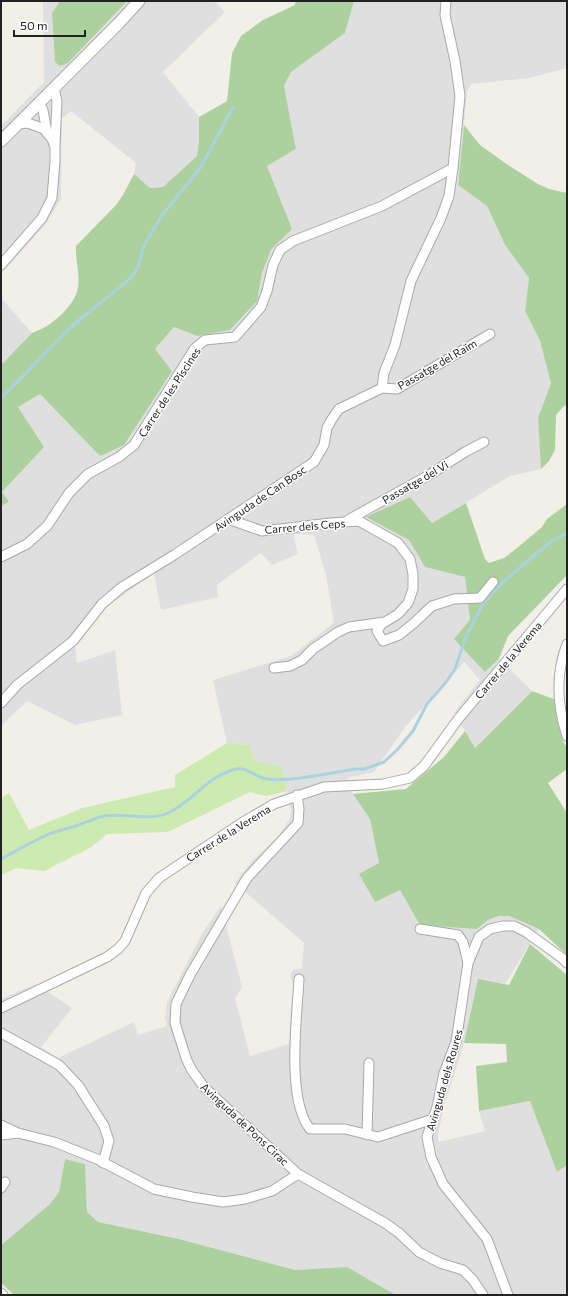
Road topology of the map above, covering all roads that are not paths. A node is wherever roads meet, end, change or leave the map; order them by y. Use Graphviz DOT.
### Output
graph roads {
  1 [pos="139,1"];
  2 [pos="446,1"];
  3 [pos="47,96"];
  4 [pos="18,124"];
  5 [pos="47,133"];
  6 [pos="1,141"];
  7 [pos="55,147"];
  8 [pos="453,168"];
  9 [pos="1,265"];
  10 [pos="490,334"];
  11 [pos="382,388"];
  12 [pos="484,442"];
  13 [pos="228,519"];
  14 [pos="346,522"];
  15 [pos="1,557"];
  16 [pos="493,582"];
  17 [pos="567,589"];
  18 [pos="382,623"];
  19 [pos="567,644"];
  20 [pos="274,668"];
  21 [pos="1,703"];
  22 [pos="567,736"];
  23 [pos="297,795"];
  24 [pos="420,929"];
  25 [pos="468,963"];
  26 [pos="567,963"];
  27 [pos="299,979"];
  28 [pos="1,1008"];
  29 [pos="1,1033"];
  30 [pos="369,1063"];
  31 [pos="433,1119"];
  32 [pos="1,1125"];
  33 [pos="18,1134"];
  34 [pos="1,1135"];
  35 [pos="367,1135"];
  36 [pos="103,1163"];
  37 [pos="298,1174"];
  38 [pos="483,1295"];
  39 [pos="508,1295"];
  1 -- 3 [label="street"];
  2 -- 8 [label="street"];
  3 -- 4 [label="street"];
  3 -- 5 [label="street"];
  3 -- 7 [label="street"];
  4 -- 5 [label="street"];
  4 -- 6 [label="street"];
  5 -- 7 [label="street"];
  7 -- 9 [label="street"];
  8 -- 11 [label="street"];
  8 -- 15 [label="street, Carrer de les Piscines"];
  10 -- 11 [label="street, Passatge del Raïm"];
  11 -- 13 [label="street, Avinguda de Can Bosc"];
  12 -- 14 [label="street, Passatge del Vi"];
  13 -- 14 [label="street, Carrer dels Ceps"];
  13 -- 21 [label="street, Avinguda de Can Bosc"];
  14 -- 18 [label="street, Carrer dels Ceps"];
  16 -- 18 [label="street"];
  17 -- 23 [label="street, Carrer de la Verema"];
  18 -- 20 [label="street, Carrer dels Ceps"];
  19 -- 22 [label="street"];
  23 -- 28 [label="street, Carrer de la Verema"];
  23 -- 37 [label="street, Avinguda de Pons Cirac"];
  24 -- 25 [label="street, Avinguda dels Roures"];
  25 -- 26 [label="street, Avinguda dels Roures"];
  25 -- 31 [label="street, Avinguda dels Roures"];
  27 -- 35 [label="street"];
  29 -- 36 [label="street"];
  30 -- 35 [label="street"];
  31 -- 35 [label="street"];
  31 -- 39 [label="street, Avinguda dels Roures"];
  32 -- 33 [label="street"];
  33 -- 34 [label="street"];
  33 -- 36 [label="street"];
  36 -- 37 [label="street"];
  37 -- 38 [label="street, Avinguda de Pons Cirac"];
}
